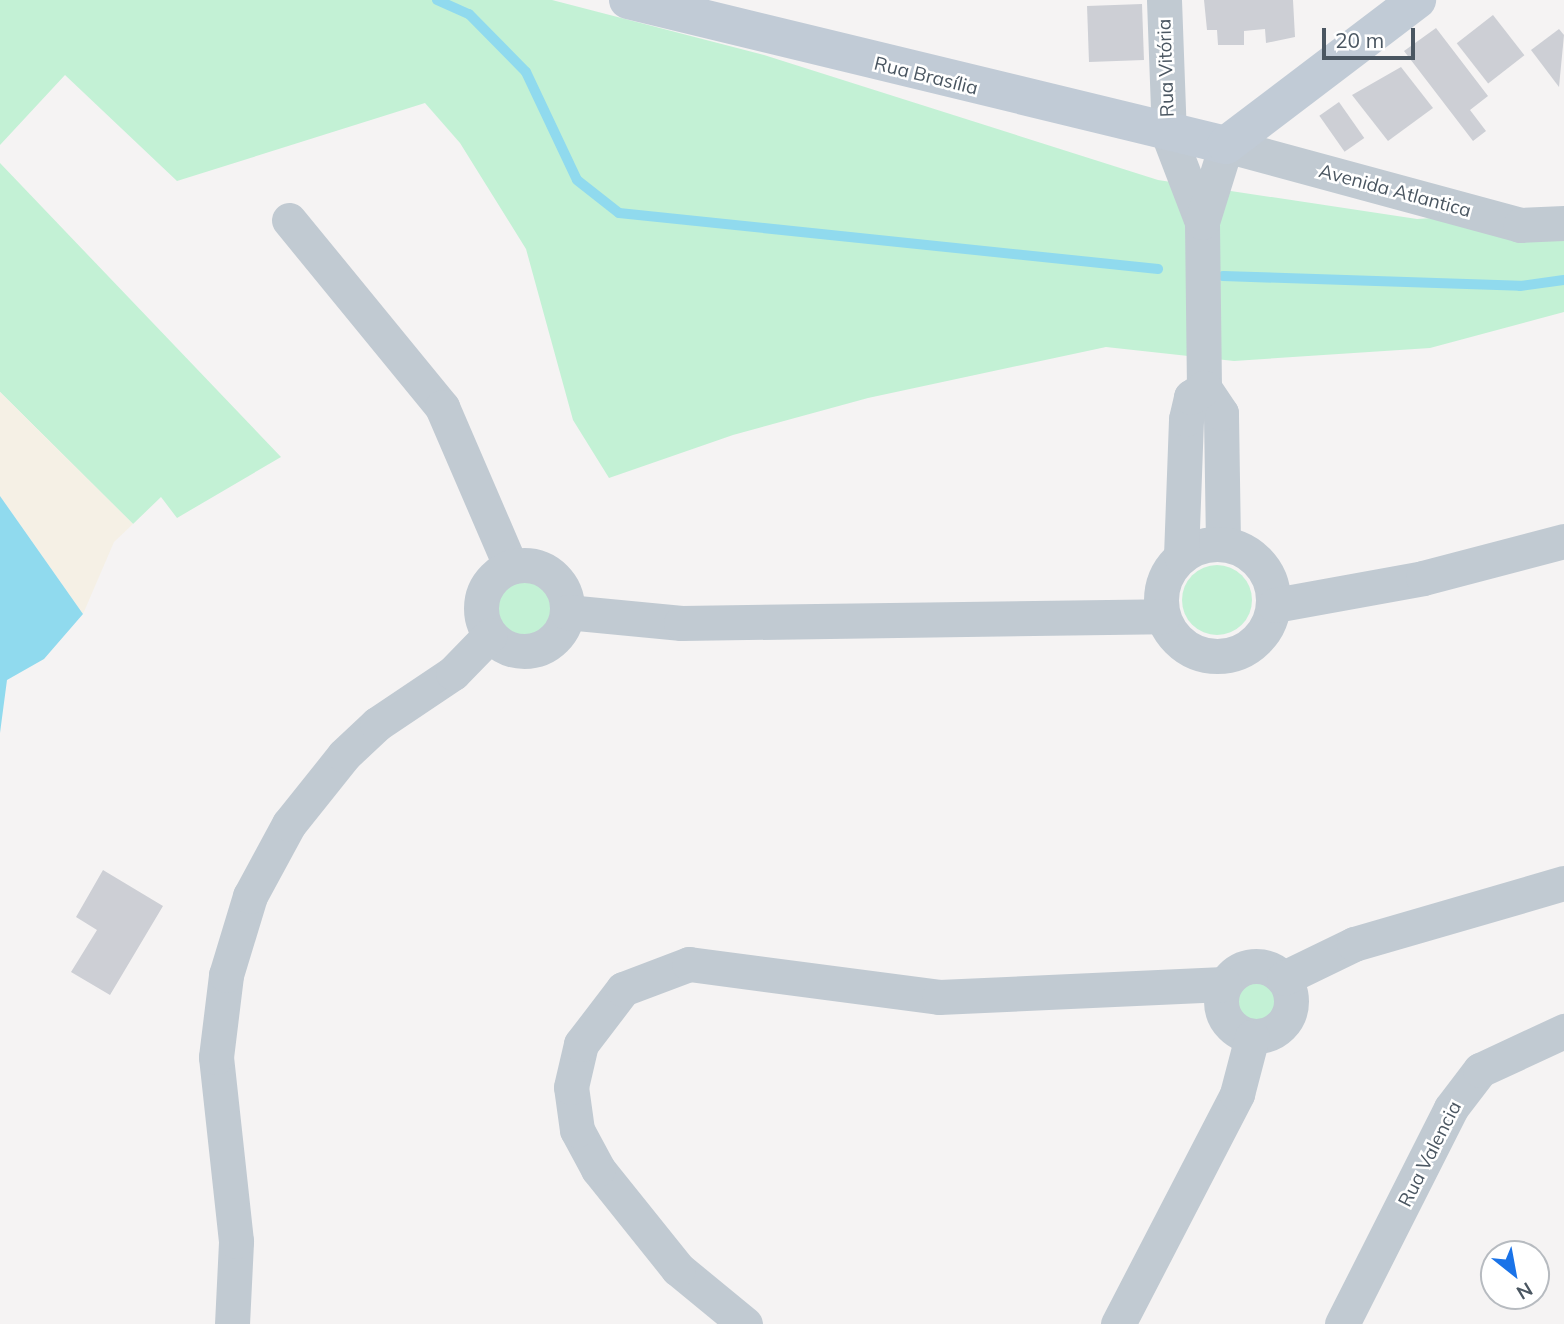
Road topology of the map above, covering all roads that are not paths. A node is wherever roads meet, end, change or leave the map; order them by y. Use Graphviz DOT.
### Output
graph roads {
  1 [pos="628,0"];
  2 [pos="1164,0"];
  3 [pos="1417,0"];
  4 [pos="1169,136"];
  5 [pos="1226,145"];
  6 [pos="289,220"];
  7 [pos="1202,222"];
  8 [pos="1564,223"];
  9 [pos="1204,388"];
  10 [pos="1564,541"];
  11 [pos="1223,543"];
  12 [pos="1181,556"];
  13 [pos="511,567"];
  14 [pos="1275,605"];
  15 [pos="567,612"];
  16 [pos="1163,616"];
  17 [pos="490,635"];
  18 [pos="1564,883"];
  19 [pos="1284,978"];
  20 [pos="1224,984"];
  21 [pos="1564,1031"];
  22 [pos="1252,1037"];
  23 [pos="232,1324"];
  24 [pos="745,1324"];
  25 [pos="1118,1324"];
  26 [pos="1342,1324"];
  1 -- 4 [label="street, Rua Brasília"];
  2 -- 4 [label="street, Rua Vitória"];
  3 -- 5 [label="street"];
  4 -- 5 [label="street, Rua Brasília"];
  4 -- 7 [label="street, Rua Vitória"];
  5 -- 7 [label="street"];
  5 -- 8 [label="street, Avenida Atlantica"];
  6 -- 13 [label="street"];
  7 -- 9 [label="street"];
  9 -- 11 [label="street"];
  9 -- 12 [label="street"];
  10 -- 14 [label="street"];
  11 -- 12 [label="street"];
  11 -- 14 [label="street"];
  12 -- 16 [label="street"];
  13 -- 15 [label="street"];
  13 -- 17 [label="street"];
  14 -- 16 [label="street"];
  15 -- 16 [label="street"];
  15 -- 17 [label="street"];
  17 -- 23 [label="street"];
  18 -- 19 [label="street"];
  19 -- 20 [label="street"];
  19 -- 22 [label="street"];
  20 -- 22 [label="street"];
  20 -- 24 [label="street"];
  21 -- 26 [label="street, Rua Valencia"];
  22 -- 25 [label="street"];
}
